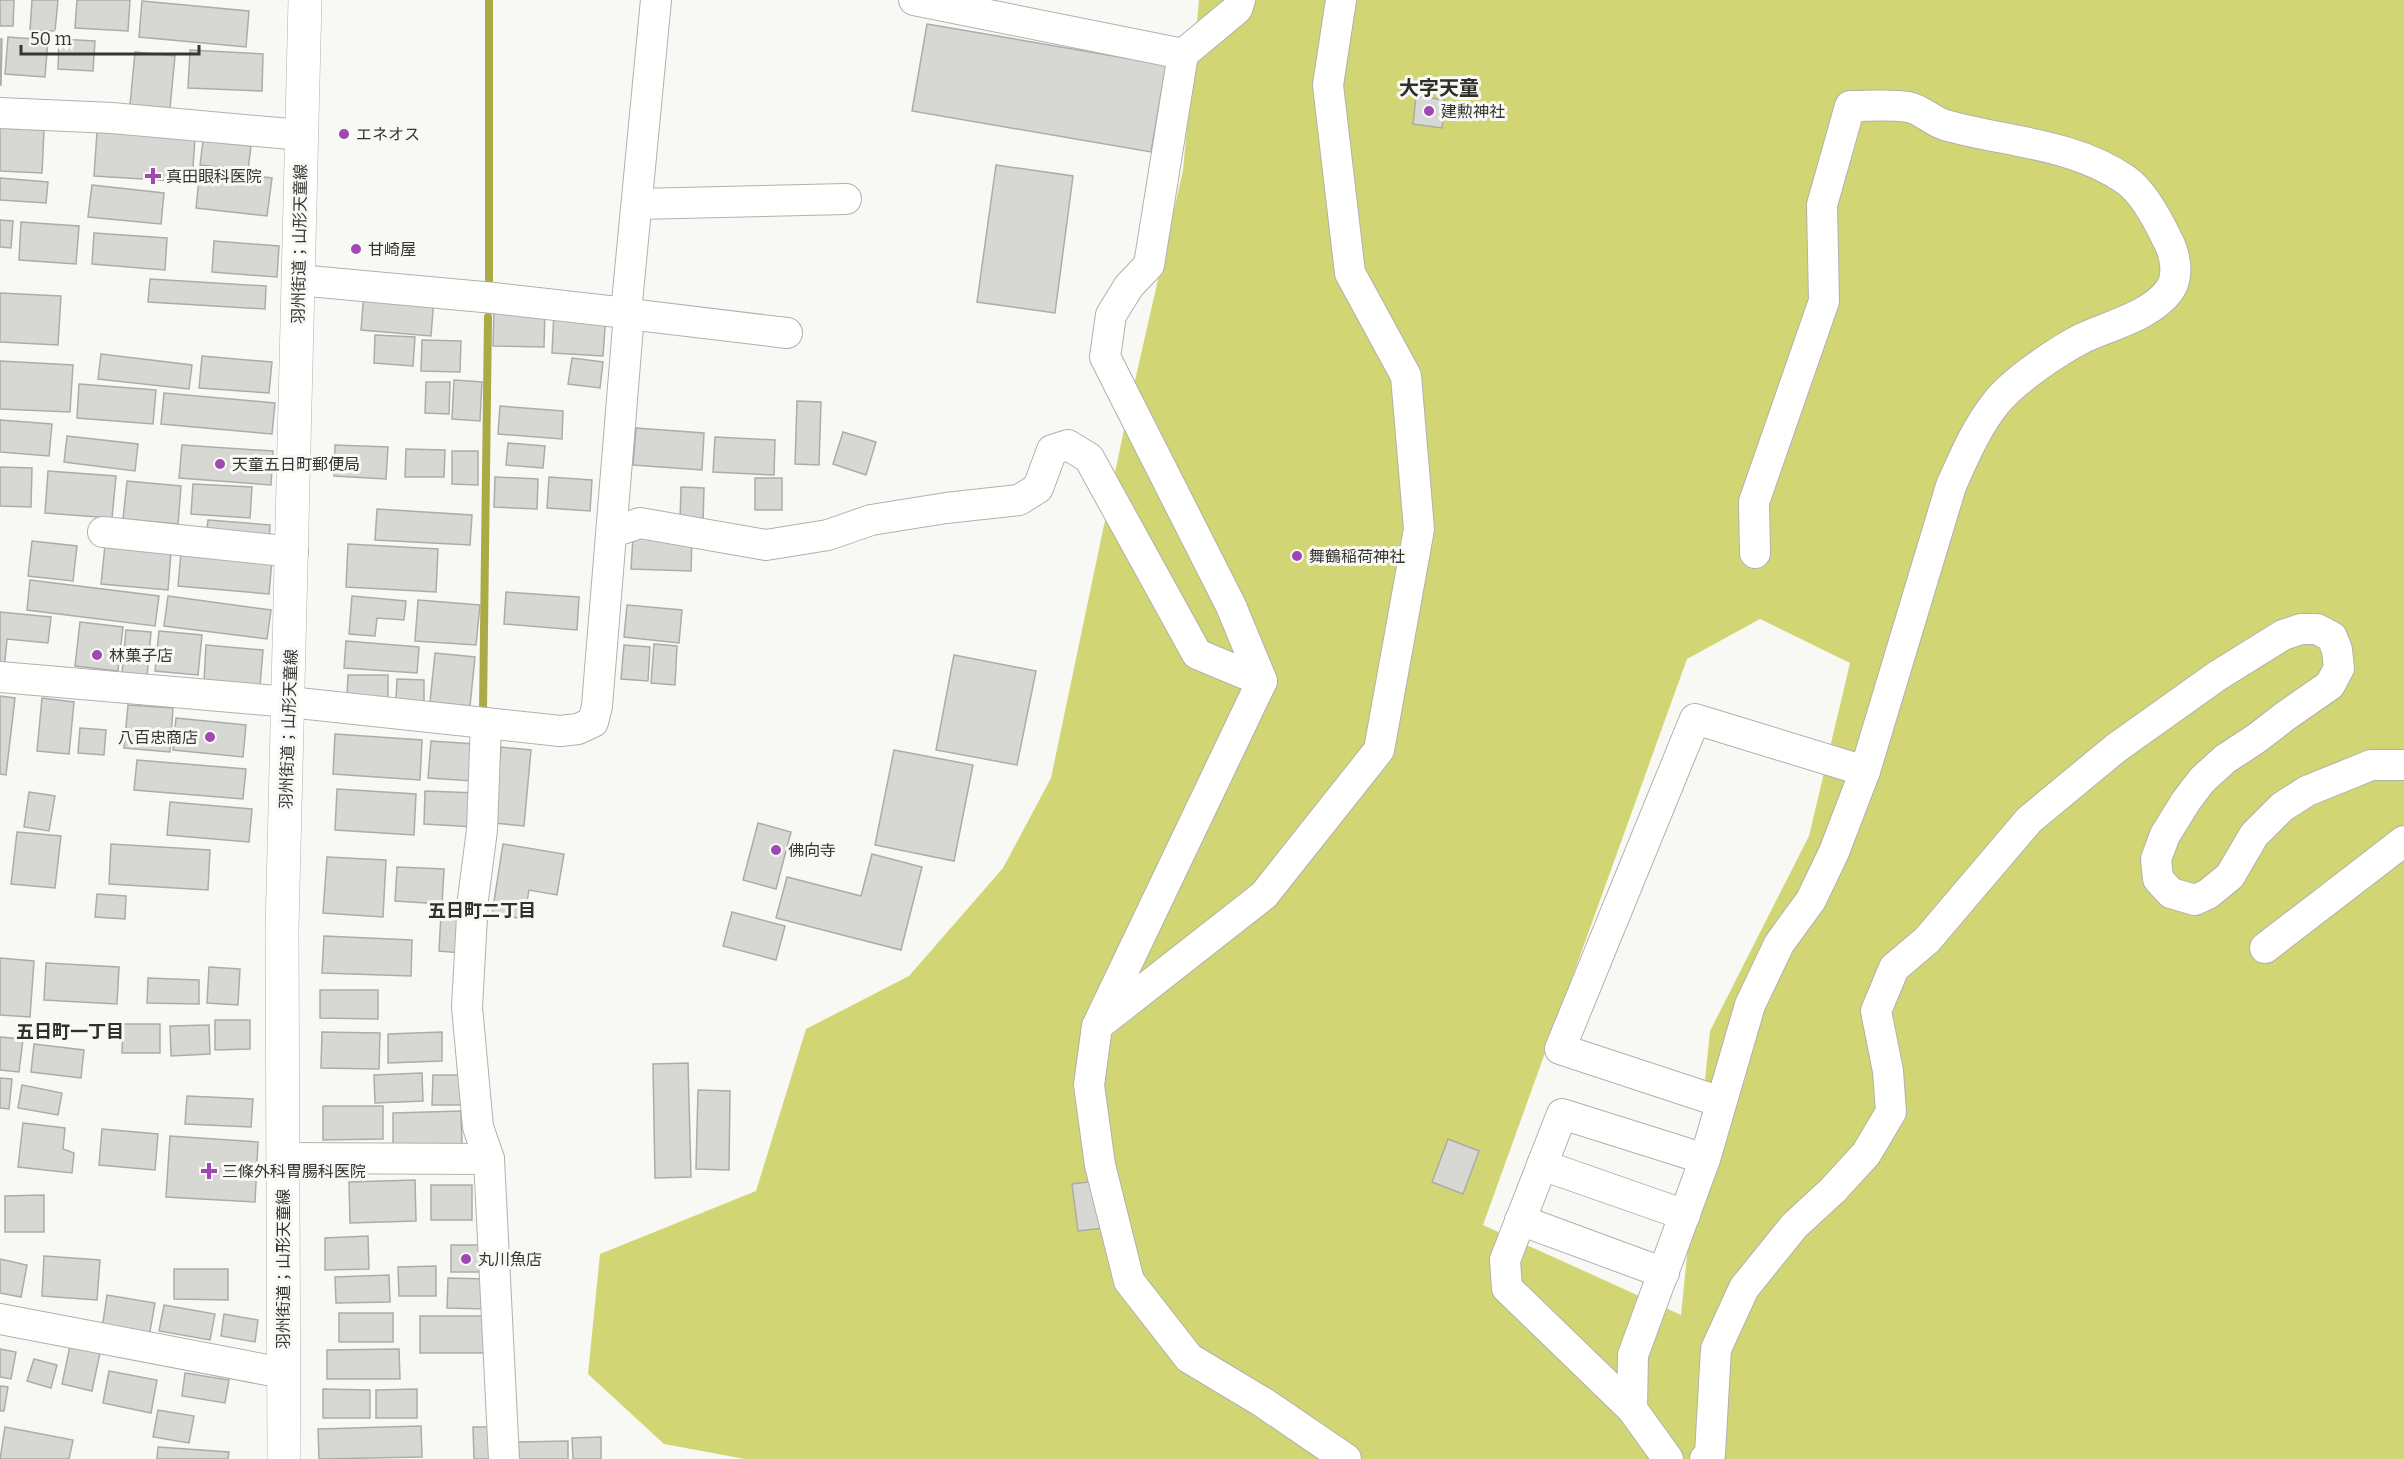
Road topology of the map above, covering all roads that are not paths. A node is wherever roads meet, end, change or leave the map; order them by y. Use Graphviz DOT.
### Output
graph roads {
  1 [pos="305,0"];
  2 [pos="656,0"];
  3 [pos="914,0"];
  4 [pos="1240,0"];
  5 [pos="1341,0"];
  6 [pos="1183,54"];
  7 [pos="0,113"];
  8 [pos="301,135"];
  9 [pos="846,199"];
  10 [pos="638,204"];
  11 [pos="298,280"];
  12 [pos="628,313"];
  13 [pos="787,333"];
  14 [pos="103,532"];
  15 [pos="613,532"];
  16 [pos="293,552"];
  17 [pos="1755,553"];
  18 [pos="0,677"];
  19 [pos="1262,681"];
  20 [pos="289,702"];
  21 [pos="486,723"];
  22 [pos="2404,765"];
  23 [pos="1864,771"];
  24 [pos="2404,841"];
  25 [pos="2265,948"];
  26 [pos="1097,1026"];
  27 [pos="1721,1102"];
  28 [pos="283,1158"];
  29 [pos="489,1160"];
  30 [pos="1706,1160"];
  31 [pos="1542,1165"];
  32 [pos="1685,1215"];
  33 [pos="1520,1220"];
  34 [pos="1664,1273"];
  35 [pos="0,1319"];
  36 [pos="283,1372"];
  37 [pos="1632,1409"];
  38 [pos="284,1459"];
  39 [pos="504,1459"];
  40 [pos="1346,1459"];
  41 [pos="1668,1459"];
  42 [pos="1705,1459"];
  1 -- 8 [label="main road, 羽州街道；山形天童線"];
  2 -- 10 [label="street"];
  3 -- 6 [label="street"];
  4 -- 6 [label="street"];
  5 -- 26 [label="street"];
  6 -- 19 [label="street"];
  7 -- 8 [label="street"];
  8 -- 11 [label="main road, 羽州街道；山形天童線"];
  9 -- 10 [label="street"];
  10 -- 12 [label="street"];
  11 -- 12 [label="street"];
  11 -- 16 [label="main road, 羽州街道；山形天童線"];
  12 -- 13 [label="street"];
  12 -- 15 [label="street"];
  14 -- 16 [label="street"];
  15 -- 19 [label="street"];
  15 -- 21 [label="street"];
  16 -- 20 [label="main road, 羽州街道；山形天童線"];
  17 -- 23 [label="street"];
  18 -- 20 [label="street"];
  19 -- 26 [label="street"];
  20 -- 21 [label="street"];
  20 -- 28 [label="main road, 羽州街道；山形天童線"];
  21 -- 29 [label="street"];
  22 -- 42 [label="street"];
  23 -- 27 [label="street"];
  23 -- 27 [label="street"];
  24 -- 25 [label="street"];
  26 -- 40 [label="street"];
  27 -- 30 [label="street"];
  28 -- 29 [label="street"];
  28 -- 36 [label="main road, 羽州街道；山形天童線"];
  29 -- 39 [label="street"];
  30 -- 31 [label="street"];
  30 -- 32 [label="street"];
  31 -- 32 [label="street"];
  31 -- 33 [label="street"];
  32 -- 34 [label="street"];
  33 -- 34 [label="street"];
  33 -- 37 [label="street"];
  34 -- 37 [label="street"];
  35 -- 36 [label="street"];
  36 -- 38 [label="main road, 羽州街道；山形天童線"];
  37 -- 41 [label="street"];
}
